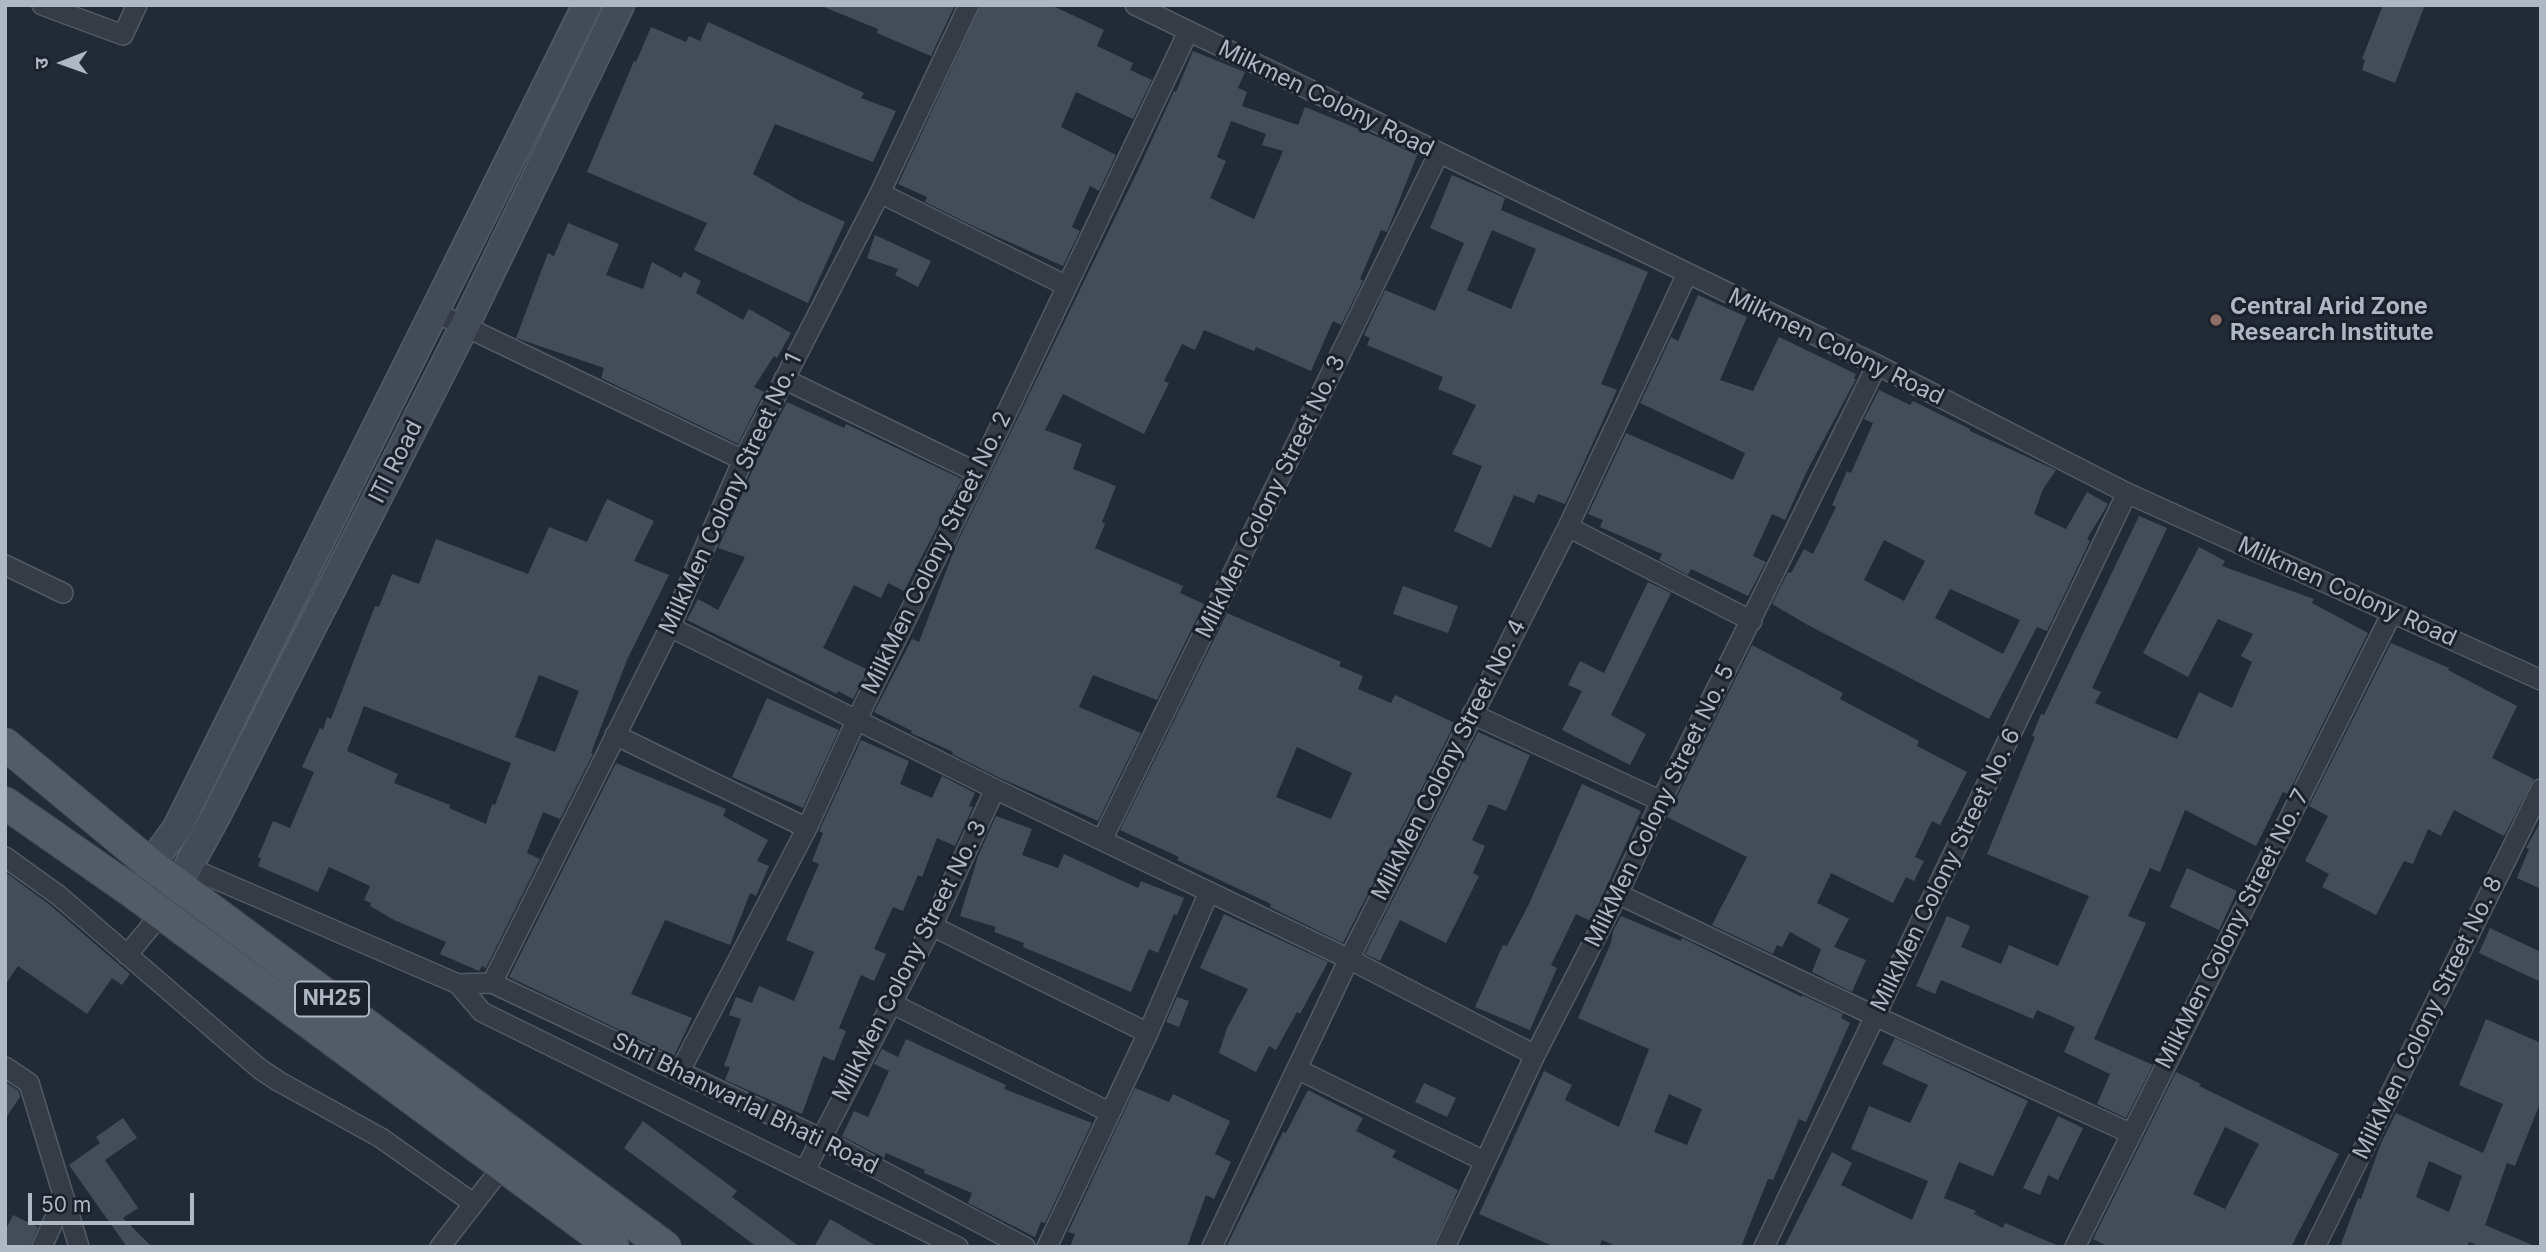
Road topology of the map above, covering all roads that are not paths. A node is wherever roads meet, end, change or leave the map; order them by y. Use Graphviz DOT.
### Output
graph roads {
  1 [pos="42,5"];
  2 [pos="137,5"];
  3 [pos="587,5"];
  4 [pos="620,5"];
  5 [pos="969,5"];
  6 [pos="1135,5"];
  7 [pos="1188,32"];
  8 [pos="1439,153"];
  9 [pos="880,193"];
  10 [pos="1687,274"];
  11 [pos="1065,285"];
  12 [pos="435,312"];
  13 [pos="464,327"];
  14 [pos="1877,366"];
  15 [pos="783,379"];
  16 [pos="743,460"];
  17 [pos="978,473"];
  18 [pos="2127,493"];
  19 [pos="1568,527"];
  20 [pos="5,565"];
  21 [pos="63,593"];
  22 [pos="2392,613"];
  23 [pos="1752,621"];
  24 [pos="670,627"];
  25 [pos="2541,679"];
  26 [pos="1472,714"];
  27 [pos="857,719"];
  28 [pos="615,735"];
  29 [pos="5,744"];
  30 [pos="995,789"];
  31 [pos="2541,789"];
  32 [pos="1661,801"];
  33 [pos="8,806"];
  34 [pos="807,828"];
  35 [pos="1102,840"];
  36 [pos="5,857"];
  37 [pos="151,865"];
  38 [pos="183,876"];
  39 [pos="130,890"];
  40 [pos="1209,892"];
  41 [pos="1618,894"];
  42 [pos="158,917"];
  43 [pos="932,926"];
  44 [pos="131,952"];
  45 [pos="1349,959"];
  46 [pos="492,983"];
  47 [pos="458,984"];
  48 [pos="891,1003"];
  49 [pos="1875,1016"];
  50 [pos="1148,1033"];
  51 [pos="1535,1055"];
  52 [pos="5,1067"];
  53 [pos="1297,1069"];
  54 [pos="680,1071"];
  55 [pos="1109,1112"];
  56 [pos="2130,1133"];
  57 [pos="820,1138"];
  58 [pos="1484,1161"];
  59 [pos="805,1170"];
  60 [pos="497,1173"];
  61 [pos="64,1197"];
  62 [pos="476,1200"];
  63 [pos="42,1247"];
  64 [pos="79,1247"];
  65 [pos="440,1247"];
  66 [pos="613,1247"];
  67 [pos="666,1247"];
  68 [pos="958,1247"];
  69 [pos="1025,1247"];
  70 [pos="1047,1247"];
  71 [pos="1212,1247"];
  72 [pos="1445,1247"];
  73 [pos="1764,1247"];
  74 [pos="2075,1247"];
  75 [pos="2315,1247"];
  1 -- 2 [label="street"];
  3 -- 12 [label="street, ITI Road"];
  4 -- 13 [label="street, ITI Road"];
  5 -- 9 [label="street, MilkMen Colony Street No. 1"];
  6 -- 7 [label="street, Milkmen Colony Road"];
  7 -- 8 [label="street, Milkmen Colony Road"];
  7 -- 11 [label="street, MilkMen Colony Street No. 2"];
  8 -- 10 [label="street, Milkmen Colony Road"];
  8 -- 35 [label="street, MilkMen Colony Street No. 3"];
  9 -- 11 [label="street"];
  9 -- 15 [label="street, MilkMen Colony Street No. 1"];
  10 -- 14 [label="street, Milkmen Colony Road"];
  10 -- 19 [label="street, MilkMen Colony Street No. 4"];
  11 -- 17 [label="street, MilkMen Colony Street No. 2"];
  12 -- 13 [label="street"];
  12 -- 37 [label="street, ITI Road"];
  13 -- 16 [label="street"];
  13 -- 38 [label="street, ITI Road"];
  14 -- 18 [label="street, Milkmen Colony Road"];
  14 -- 23 [label="street, MilkMen Colony Street No. 5"];
  15 -- 16 [label="street, MilkMen Colony Street No. 1"];
  15 -- 17 [label="street"];
  16 -- 24 [label="street, MilkMen Colony Street No. 1"];
  17 -- 27 [label="street, MilkMen Colony Street No. 2"];
  18 -- 22 [label="street, Milkmen Colony Road"];
  18 -- 49 [label="street, MilkMen Colony Street No. 6"];
  19 -- 23 [label="street"];
  19 -- 26 [label="street, MilkMen Colony Street No. 4"];
  20 -- 21 [label="street"];
  22 -- 25 [label="street, Milkmen Colony Road"];
  22 -- 56 [label="street, MilkMen Colony Street No. 7"];
  23 -- 32 [label="street, MilkMen Colony Street No. 5"];
  24 -- 27 [label="street"];
  24 -- 28 [label="street, MilkMen Colony Street No. 1"];
  26 -- 32 [label="street"];
  26 -- 45 [label="street, MilkMen Colony Street No. 4"];
  27 -- 30 [label="street"];
  27 -- 34 [label="street, MilkMen Colony Street No. 2"];
  28 -- 34 [label="street"];
  28 -- 46 [label="street, MilkMen Colony Street No. 1"];
  29 -- 37 [label="main road, NH25"];
  30 -- 35 [label="street"];
  30 -- 43 [label="street, MilkMen Colony Street No. 3"];
  31 -- 75 [label="street, MilkMen Colony Street No. 8"];
  32 -- 41 [label="street, MilkMen Colony Street No. 5"];
  33 -- 39 [label="main road, NH25"];
  34 -- 54 [label="street, MilkMen Colony Street No. 2"];
  35 -- 40 [label="street"];
  36 -- 44 [label="street"];
  37 -- 38 [label="main road, NH25"];
  37 -- 39 [label="street, ITI Road"];
  38 -- 42 [label="street, ITI Road"];
  38 -- 47 [label="street, Shri Bhanwarlal Bhati Road"];
  38 -- 67 [label="main road, NH25"];
  39 -- 42 [label="main road, NH25"];
  40 -- 45 [label="street"];
  40 -- 50 [label="street"];
  41 -- 49 [label="street"];
  41 -- 51 [label="street, MilkMen Colony Street No. 5"];
  42 -- 44 [label="street"];
  42 -- 60 [label="main road, NH25"];
  43 -- 48 [label="street, MilkMen Colony Street No. 3"];
  43 -- 50 [label="street"];
  44 -- 62 [label="street"];
  45 -- 51 [label="street"];
  45 -- 53 [label="street, MilkMen Colony Street No. 4"];
  46 -- 47 [label="street, Shri Bhanwarlal Bhati Road"];
  46 -- 54 [label="street, Shri Bhanwarlal Bhati Road"];
  47 -- 59 [label="street, Shri Bhanwarlal Bhati Road"];
  48 -- 55 [label="street"];
  48 -- 57 [label="street, MilkMen Colony Street No. 3"];
  49 -- 56 [label="street"];
  49 -- 73 [label="street, MilkMen Colony Street No. 6"];
  50 -- 55 [label="street"];
  51 -- 58 [label="street, MilkMen Colony Street No. 5"];
  52 -- 61 [label="street"];
  53 -- 58 [label="street"];
  53 -- 71 [label="street, MilkMen Colony Street No. 4"];
  54 -- 57 [label="street, Shri Bhanwarlal Bhati Road"];
  55 -- 70 [label="street"];
  56 -- 74 [label="street, MilkMen Colony Street No. 7"];
  57 -- 59 [label="street, MilkMen Colony Street No. 3"];
  57 -- 69 [label="street, Shri Bhanwarlal Bhati Road"];
  58 -- 72 [label="street, MilkMen Colony Street No. 5"];
  59 -- 68 [label="street, Shri Bhanwarlal Bhati Road"];
  60 -- 62 [label="street"];
  60 -- 66 [label="main road, NH25"];
  61 -- 63 [label="street"];
  61 -- 64 [label="street"];
  62 -- 65 [label="street"];
}
